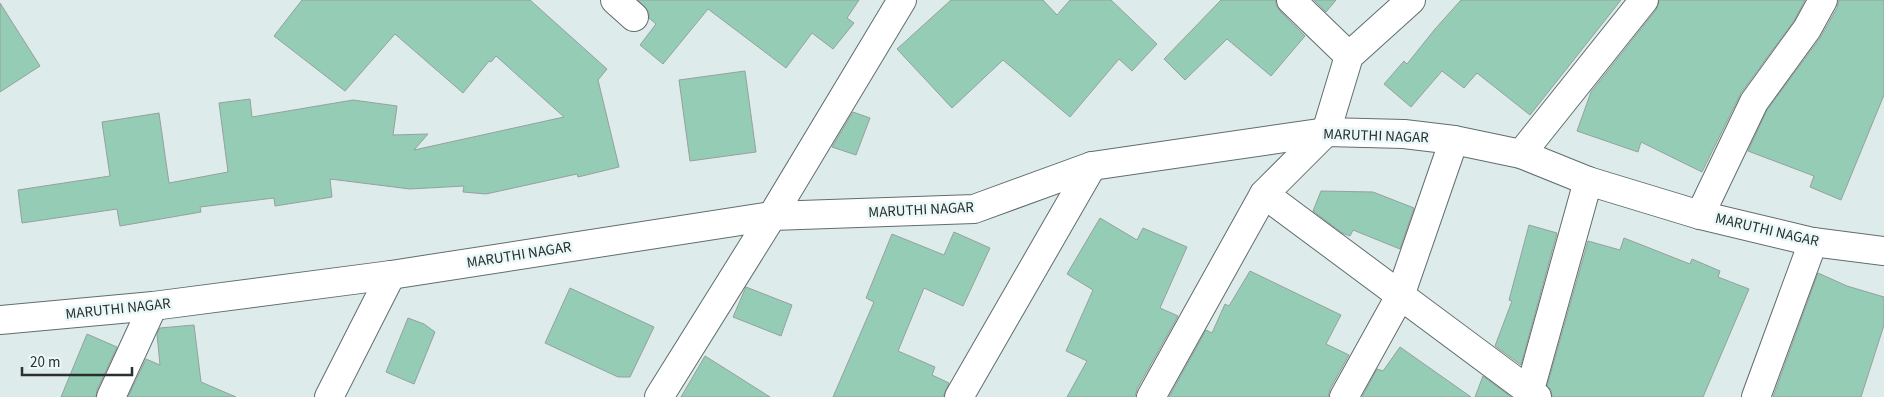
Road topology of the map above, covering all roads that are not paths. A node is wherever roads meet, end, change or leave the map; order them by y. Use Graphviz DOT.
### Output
graph roads {
  1 [pos="902,0"];
  2 [pos="1291,0"];
  3 [pos="1411,0"];
  4 [pos="1644,0"];
  5 [pos="1823,0"];
  6 [pos="1349,56"];
  7 [pos="1326,132"];
  8 [pos="1454,140"];
  9 [pos="1521,154"];
  10 [pos="1092,166"];
  11 [pos="1588,181"];
  12 [pos="1264,194"];
  13 [pos="1700,215"];
  14 [pos="772,216"];
  15 [pos="1813,242"];
  16 [pos="1884,251"];
  17 [pos="391,275"];
  18 [pos="1400,296"];
  19 [pos="153,306"];
  20 [pos="0,320"];
  21 [pos="1532,395"];
  22 [pos="111,397"];
  23 [pos="328,397"];
  24 [pos="659,397"];
  25 [pos="959,397"];
  26 [pos="1151,397"];
  27 [pos="1344,397"];
  28 [pos="1756,397"];
  1 -- 14 [label="street"];
  2 -- 6 [label="street"];
  3 -- 6 [label="street"];
  4 -- 9 [label="street"];
  5 -- 13 [label="street"];
  6 -- 7 [label="street"];
  7 -- 8 [label="street, MARUTHI NAGAR"];
  7 -- 10 [label="street, MARUTHI NAGAR"];
  7 -- 12 [label="street"];
  8 -- 9 [label="street, MARUTHI NAGAR"];
  8 -- 18 [label="street"];
  9 -- 11 [label="street, MARUTHI NAGAR"];
  10 -- 14 [label="street, MARUTHI NAGAR"];
  10 -- 25 [label="street"];
  11 -- 13 [label="street, MARUTHI NAGAR"];
  11 -- 21 [label="street"];
  12 -- 18 [label="street"];
  12 -- 26 [label="street"];
  13 -- 15 [label="street, MARUTHI NAGAR"];
  14 -- 17 [label="street, MARUTHI NAGAR"];
  14 -- 24 [label="street"];
  15 -- 16 [label="street, MARUTHI NAGAR"];
  15 -- 28 [label="street"];
  17 -- 19 [label="street, MARUTHI NAGAR"];
  17 -- 23 [label="street"];
  18 -- 21 [label="street"];
  18 -- 27 [label="street"];
  19 -- 20 [label="street, MARUTHI NAGAR"];
  19 -- 22 [label="street"];
}
